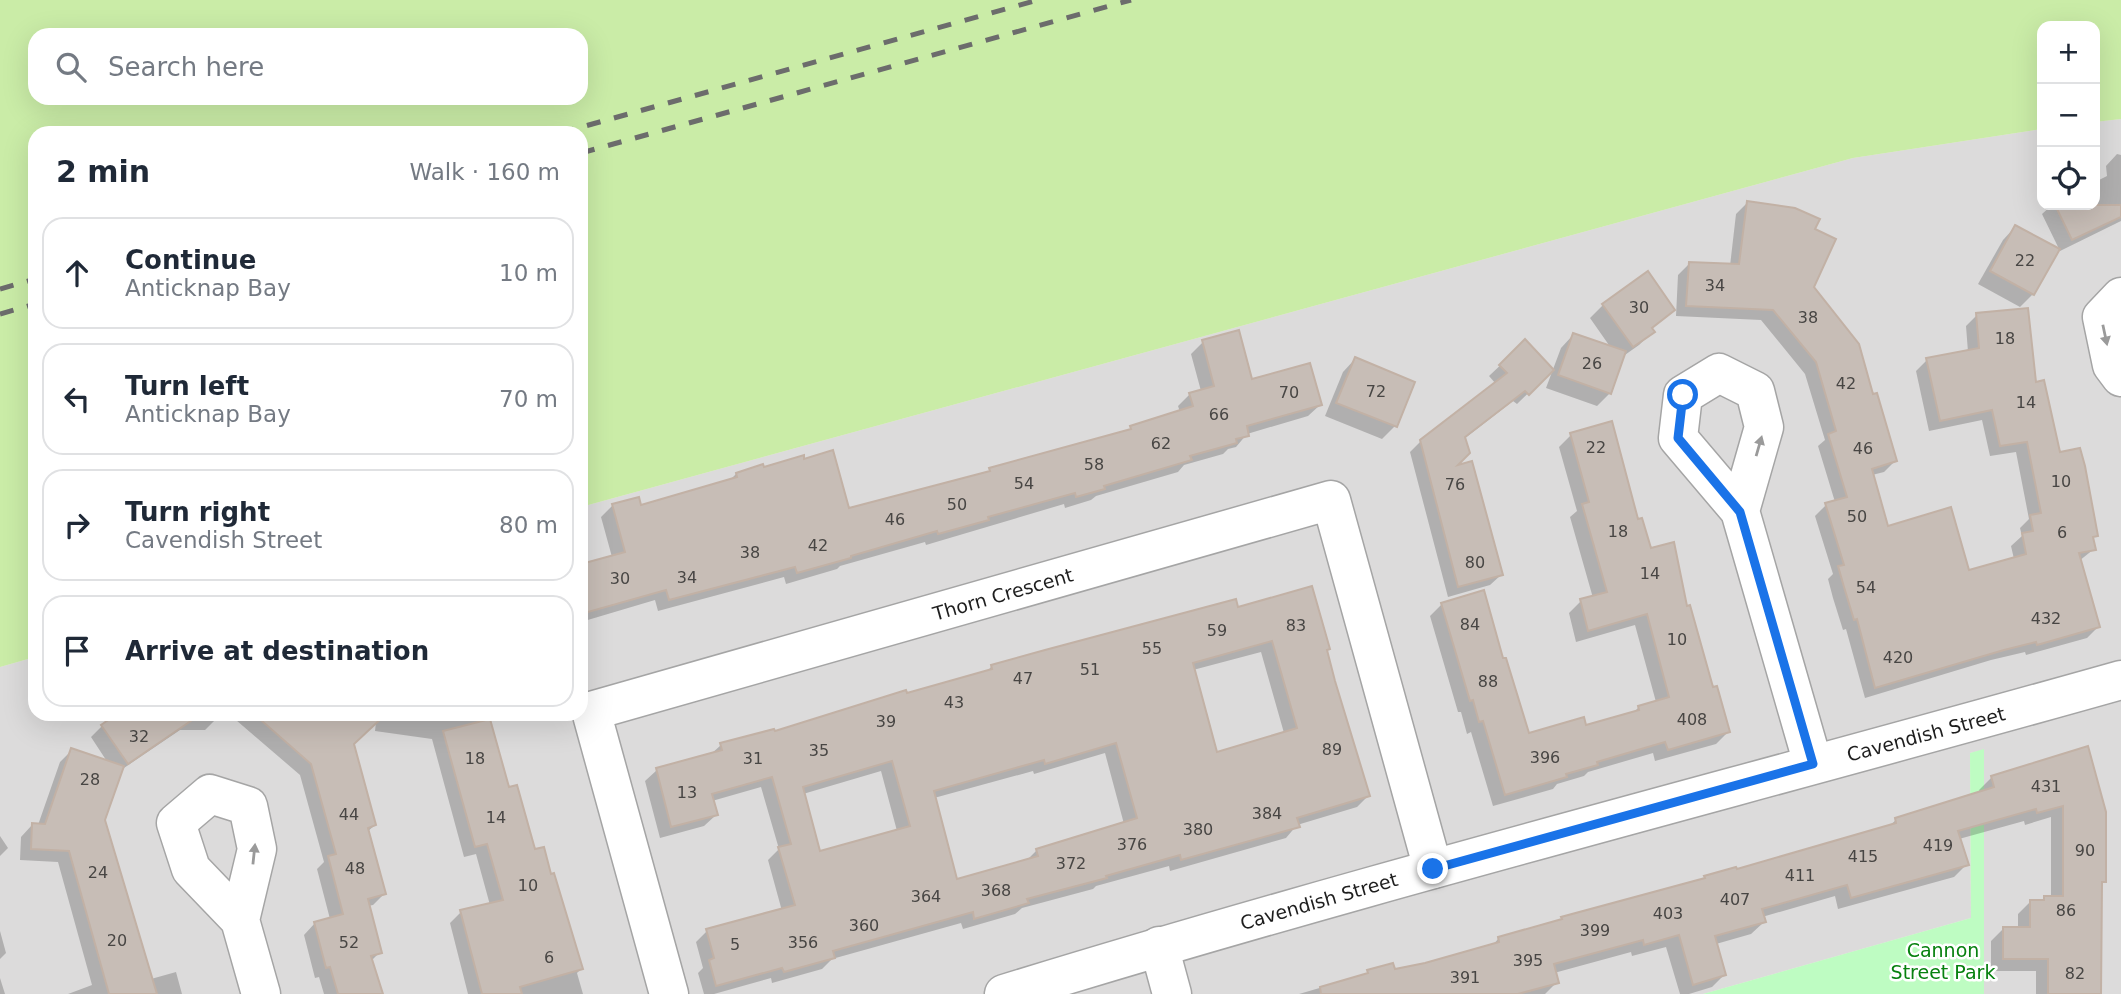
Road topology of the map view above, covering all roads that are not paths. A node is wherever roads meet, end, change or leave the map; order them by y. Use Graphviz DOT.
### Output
graph roads {
  1 [pos="2121,297"];
  2 [pos="2121,377"];
  3 [pos="1740,512"];
  4 [pos="2121,680"];
  5 [pos="1813,764"];
  6 [pos="1433,869"];
  7 [pos="240,920"];
  8 [pos="1159,946"];
  9 [pos="261,994"];
  10 [pos="669,994"];
  11 [pos="1003,994"];
  12 [pos="1171,994"];
  1 -- 2 [label="street, one-way"];
  3 -- 5 [label="street"];
  4 -- 5 [label="street, Cavendish Street"];
  5 -- 6 [label="street, Cavendish Street"];
  6 -- 8 [label="street, Cavendish Street"];
  6 -- 10 [label="street, Thorn Crescent"];
  7 -- 9 [label="street"];
  8 -- 11 [label="street, Cavendish Street"];
  8 -- 12 [label="street"];
}
